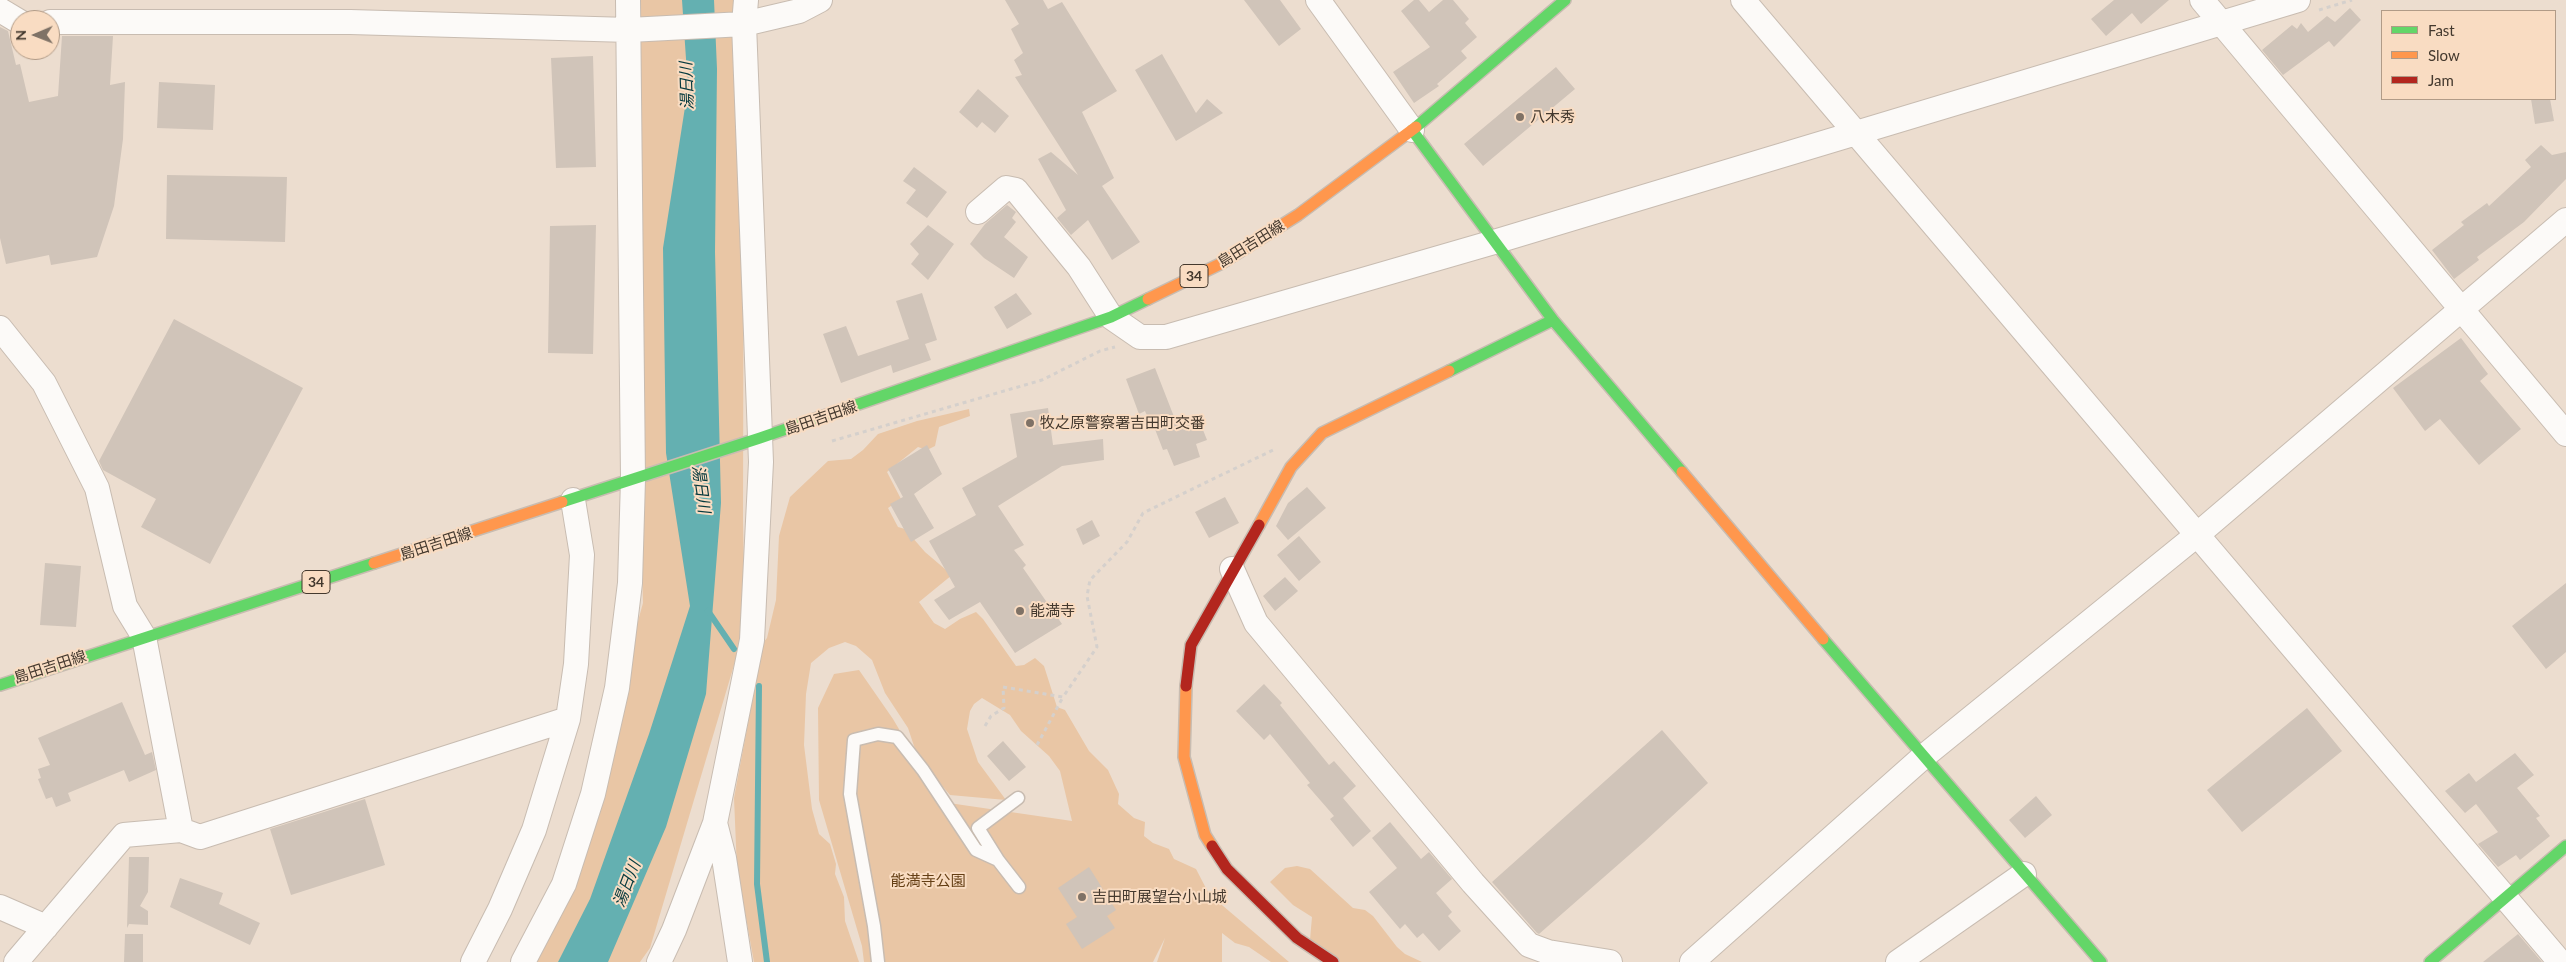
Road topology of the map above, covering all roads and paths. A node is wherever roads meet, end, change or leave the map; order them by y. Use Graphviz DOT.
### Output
graph roads {
  1 [pos="628,0"];
  2 [pos="746,0"];
  3 [pos="820,0"];
  4 [pos="1318,0"];
  5 [pos="1565,0"];
  6 [pos="1743,0"];
  7 [pos="2202,0"];
  8 [pos="2298,0"];
  9 [pos="60,22"];
  10 [pos="2222,23"];
  11 [pos="744,24"];
  12 [pos="629,30"];
  13 [pos="1412,130"];
  14 [pos="1856,132"];
  15 [pos="978,212"];
  16 [pos="2566,220"];
  17 [pos="1494,242"];
  18 [pos="2460,310"];
  19 [pos="1111,317"];
  20 [pos="1553,320"];
  21 [pos="0,328"];
  22 [pos="2566,434"];
  23 [pos="760,438"];
  24 [pos="1277,448"];
  25 [pos="633,479"];
  26 [pos="573,500"];
  27 [pos="2198,534"];
  28 [pos="1232,569"];
  29 [pos="144,637"];
  30 [pos="0,685"];
  31 [pos="1063,697"];
  32 [pos="568,719"];
  33 [pos="985,726"];
  34 [pos="1037,745"];
  35 [pos="1923,757"];
  36 [pos="1018,798"];
  37 [pos="715,823"];
  38 [pos="182,830"];
  39 [pos="2566,846"];
  40 [pos="998,860"];
  41 [pos="2024,874"];
  42 [pos="1019,887"];
  43 [pos="2505,898"];
  44 [pos="0,907"];
  45 [pos="46,927"];
  46 [pos="16,962"];
  47 [pos="473,962"];
  48 [pos="523,962"];
  49 [pos="659,962"];
  50 [pos="740,962"];
  51 [pos="878,962"];
  52 [pos="1333,962"];
  53 [pos="1610,962"];
  54 [pos="1692,962"];
  55 [pos="1898,962"];
  56 [pos="2101,962"];
  57 [pos="2430,962"];
  58 [pos="2560,962"];
  1 -- 12 [label="street"];
  2 -- 11 [label="street"];
  3 -- 11 [label="street"];
  4 -- 13 [label="street"];
  5 -- 13 [label="street, 島田吉田線 / 34"];
  6 -- 14 [label="street"];
  7 -- 10 [label="street"];
  8 -- 10 [label="street"];
  9 -- 12 [label="street"];
  10 -- 14 [label="street"];
  10 -- 18 [label="street"];
  11 -- 12 [label="street"];
  11 -- 23 [label="street"];
  12 -- 25 [label="street"];
  13 -- 17 [label="street"];
  13 -- 19 [label="street, 島田吉田線 / 34"];
  14 -- 17 [label="street"];
  14 -- 27 [label="street"];
  15 -- 19 [label="street"];
  16 -- 18 [label="street"];
  17 -- 19 [label="street"];
  17 -- 20 [label="street"];
  18 -- 22 [label="street"];
  18 -- 27 [label="street"];
  19 -- 23 [label="street, 島田吉田線 / 34"];
  20 -- 28 [label="street"];
  20 -- 35 [label="street"];
  21 -- 29 [label="street"];
  23 -- 25 [label="street, 島田吉田線 / 34"];
  23 -- 37 [label="street"];
  24 -- 31 [label="path"];
  25 -- 26 [label="street, 島田吉田線 / 34"];
  25 -- 48 [label="street"];
  26 -- 29 [label="street, 島田吉田線 / 34"];
  26 -- 32 [label="street"];
  27 -- 35 [label="street"];
  27 -- 43 [label="street"];
  28 -- 52 [label="street"];
  28 -- 53 [label="street"];
  29 -- 30 [label="street, 島田吉田線 / 34"];
  29 -- 38 [label="street"];
  31 -- 33 [label="path"];
  31 -- 34 [label="path"];
  32 -- 38 [label="street"];
  32 -- 47 [label="street"];
  35 -- 41 [label="street"];
  35 -- 54 [label="street"];
  36 -- 40 [label="lane"];
  37 -- 49 [label="street"];
  37 -- 50 [label="street"];
  38 -- 45 [label="street"];
  39 -- 43 [label="street"];
  40 -- 42 [label="lane"];
  40 -- 51 [label="lane"];
  41 -- 55 [label="street"];
  41 -- 56 [label="street"];
  43 -- 57 [label="street"];
  43 -- 58 [label="street"];
  44 -- 45 [label="street"];
  45 -- 46 [label="street"];
}
